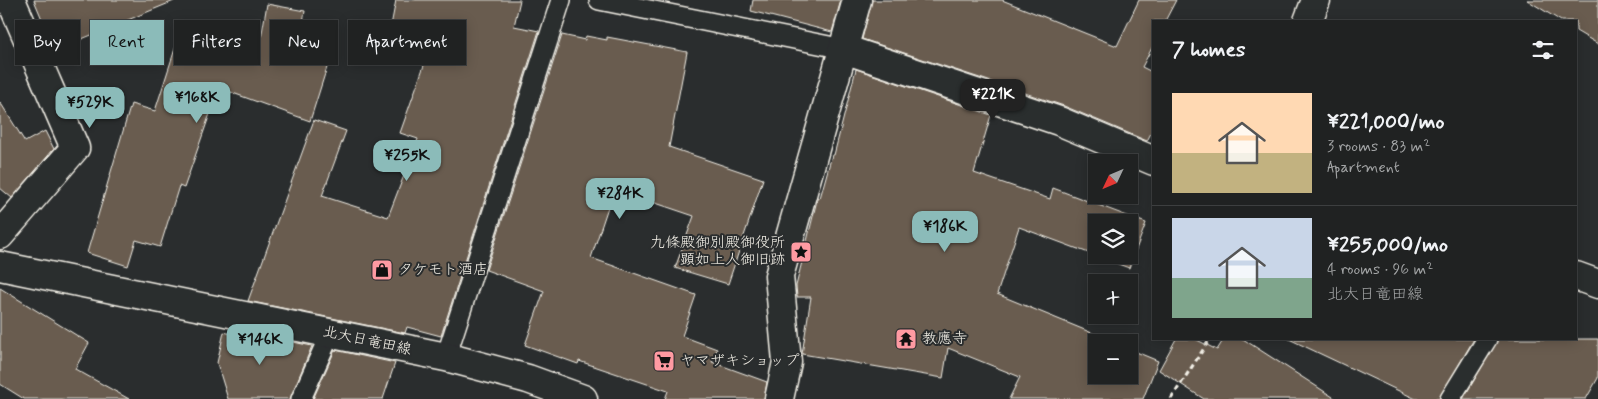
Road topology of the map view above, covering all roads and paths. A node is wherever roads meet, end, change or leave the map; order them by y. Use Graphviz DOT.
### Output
graph roads {
  1 [pos="11,0"];
  2 [pos="561,0"];
  3 [pos="599,0"];
  4 [pos="858,0"];
  5 [pos="1316,0"];
  6 [pos="1308,20"];
  7 [pos="844,49"];
  8 [pos="1152,160"];
  9 [pos="0,235"];
  10 [pos="0,266"];
  11 [pos="1577,276"];
  12 [pos="1598,284"];
  13 [pos="330,334"];
  14 [pos="1209,340"];
  15 [pos="1486,340"];
  16 [pos="446,357"];
  17 [pos="301,399"];
  18 [pos="583,399"];
  19 [pos="779,399"];
  20 [pos="1171,399"];
  21 [pos="1450,399"];
  1 -- 9 [label="street"];
  2 -- 16 [label="lane"];
  3 -- 7 [label="lane"];
  4 -- 7 [label="street"];
  5 -- 6 [label="street"];
  7 -- 8 [label="street"];
  7 -- 19 [label="street"];
  10 -- 13 [label="street, 北大日竜田線"];
  11 -- 12 [label="street"];
  13 -- 16 [label="street, 北大日竜田線"];
  13 -- 17 [label="lane"];
  14 -- 20 [label="path"];
  15 -- 21 [label="lane"];
  16 -- 18 [label="street, 北大日竜田線"];
}
